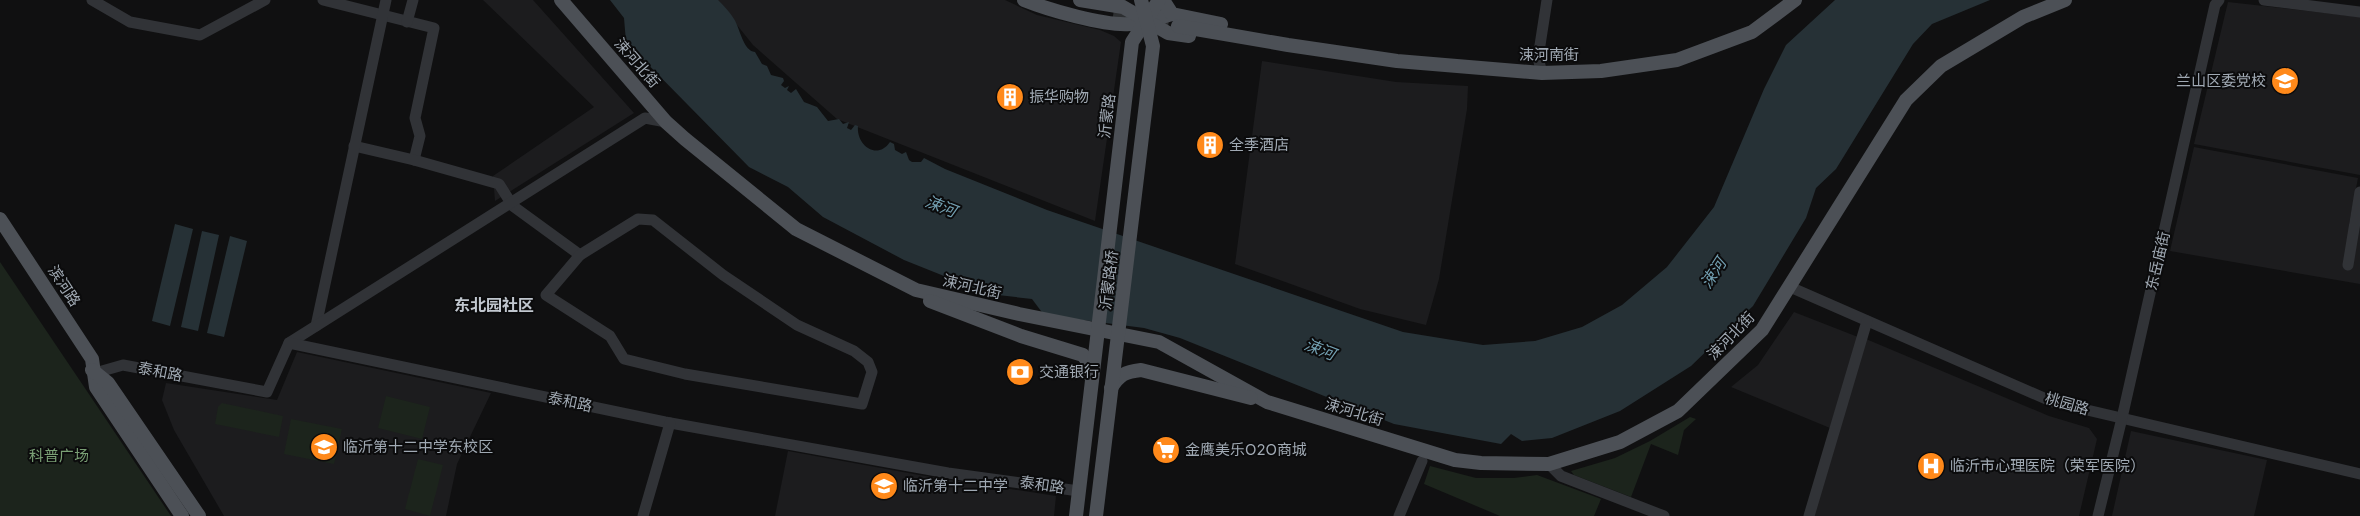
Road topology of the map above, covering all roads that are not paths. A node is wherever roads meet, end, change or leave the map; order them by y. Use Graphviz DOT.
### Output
graph roads {
  1 [pos="92,0"];
  2 [pos="265,0"];
  3 [pos="322,0"];
  4 [pos="386,0"];
  5 [pos="413,0"];
  6 [pos="561,0"];
  7 [pos="1024,0"];
  8 [pos="1048,0"];
  9 [pos="1080,0"];
  10 [pos="1141,0"];
  11 [pos="1159,0"];
  12 [pos="1163,0"];
  13 [pos="1547,0"];
  14 [pos="1794,0"];
  15 [pos="2065,0"];
  16 [pos="2264,0"];
  17 [pos="2216,2"];
  18 [pos="1122,12"];
  19 [pos="2360,12"];
  20 [pos="382,16"];
  21 [pos="1175,20"];
  22 [pos="1146,21"];
  23 [pos="407,22"];
  24 [pos="1132,42"];
  25 [pos="1320,50"];
  26 [pos="1542,73"];
  27 [pos="644,96"];
  28 [pos="646,118"];
  29 [pos="666,122"];
  30 [pos="354,146"];
  31 [pos="414,160"];
  32 [pos="2360,192"];
  33 [pos="511,203"];
  34 [pos="1111,218"];
  35 [pos="0,219"];
  36 [pos="0,236"];
  37 [pos="580,255"];
  38 [pos="2348,265"];
  39 [pos="1790,287"];
  40 [pos="916,290"];
  41 [pos="1019,314"];
  42 [pos="1867,321"];
  43 [pos="316,326"];
  44 [pos="1096,341"];
  45 [pos="289,343"];
  46 [pos="1118,344"];
  47 [pos="1211,370"];
  48 [pos="95,373"];
  49 [pos="1092,380"];
  50 [pos="1111,388"];
  51 [pos="1267,402"];
  52 [pos="2122,418"];
  53 [pos="670,423"];
  54 [pos="1422,461"];
  55 [pos="1549,464"];
  56 [pos="2360,474"];
  57 [pos="1079,491"];
  58 [pos="182,516"];
  59 [pos="199,516"];
  60 [pos="643,516"];
  61 [pos="1076,516"];
  62 [pos="1096,516"];
  63 [pos="1399,516"];
  64 [pos="1664,516"];
  65 [pos="1809,516"];
  66 [pos="2098,516"];
  1 -- 2 [label="street"];
  3 -- 20 [label="street"];
  4 -- 20 [label="street"];
  5 -- 23 [label="street"];
  6 -- 27 [label="main road, 涑河北街"];
  7 -- 18 [label="main road"];
  8 -- 18 [label="main road"];
  9 -- 18 [label="main road"];
  10 -- 22 [label="main road"];
  11 -- 22 [label="main road, 沂蒙路"];
  12 -- 21 [label="main road"];
  13 -- 26 [label="street"];
  14 -- 26 [label="main road, 涑河南街"];
  15 -- 39 [label="main road, 涑河北街"];
  16 -- 19 [label="street"];
  17 -- 52 [label="street, 东岳庙街"];
  18 -- 22 [label="main road"];
  18 -- 24 [label="main road"];
  20 -- 23 [label="street"];
  20 -- 30 [label="street"];
  21 -- 22 [label="main road"];
  21 -- 25 [label="main road, 涑河南街"];
  21 -- 25 [label="main road"];
  22 -- 24 [label="main road, 沂蒙路"];
  22 -- 25 [label="main road"];
  22 -- 46 [label="main road, 沂蒙路桥"];
  23 -- 31 [label="street"];
  24 -- 34 [label="main road, 沂蒙路"];
  25 -- 26 [label="main road, 涑河南街"];
  27 -- 28 [label="street"];
  27 -- 29 [label="main road, 涑河北街"];
  28 -- 29 [label="street"];
  28 -- 33 [label="street"];
  29 -- 40 [label="main road, 涑河北街"];
  30 -- 31 [label="street"];
  30 -- 43 [label="street"];
  31 -- 33 [label="street"];
  32 -- 38 [label="street"];
  33 -- 37 [label="street"];
  33 -- 43 [label="street"];
  34 -- 44 [label="main road, 沂蒙路桥"];
  35 -- 48 [label="main road, 滨河路"];
  36 -- 48 [label="main road, 滨河路"];
  37 -- 37 [label="street"];
  39 -- 42 [label="street, 桃园路"];
  39 -- 55 [label="main road, 涑河北街"];
  40 -- 41 [label="main road, 涑河北街"];
  40 -- 49 [label="main road"];
  41 -- 44 [label="main road"];
  41 -- 47 [label="main road, 涑河北街"];
  42 -- 52 [label="street, 桃园路"];
  42 -- 65 [label="street"];
  43 -- 45 [label="street"];
  44 -- 49 [label="main road"];
  45 -- 48 [label="street, 泰和路"];
  45 -- 53 [label="street, 泰和路"];
  46 -- 47 [label="main road"];
  46 -- 50 [label="main road"];
  47 -- 51 [label="main road, 涑河北街"];
  48 -- 58 [label="main road, 滨河路"];
  48 -- 59 [label="main road, 滨河路"];
  49 -- 57 [label="main road"];
  50 -- 51 [label="main road"];
  50 -- 62 [label="main road"];
  51 -- 55 [label="main road, 涑河北街"];
  52 -- 56 [label="street, 桃园路"];
  52 -- 66 [label="street, 东岳庙街"];
  53 -- 57 [label="street, 泰和路"];
  53 -- 60 [label="street"];
  54 -- 63 [label="street"];
  55 -- 64 [label="street"];
  57 -- 61 [label="main road"];
}
